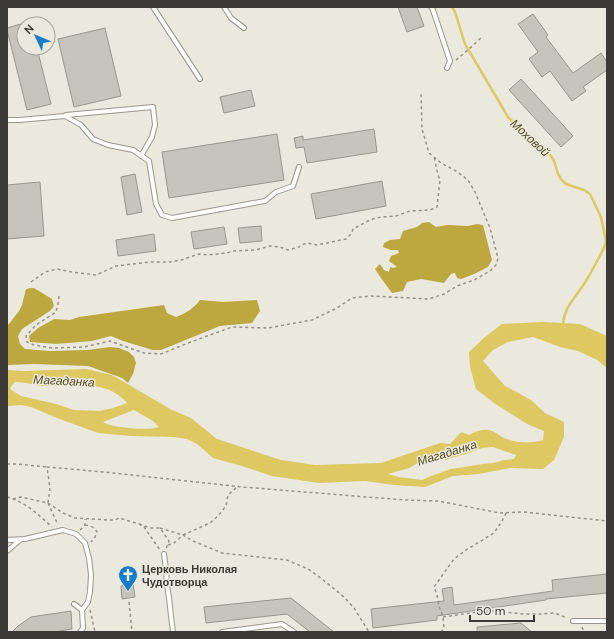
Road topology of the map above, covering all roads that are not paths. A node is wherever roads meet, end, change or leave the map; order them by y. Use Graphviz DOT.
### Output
graph roads {
  1 [pos="153,7"];
  2 [pos="224,7"];
  3 [pos="431,7"];
  4 [pos="244,28"];
  5 [pos="447,68"];
  6 [pos="200,79"];
  7 [pos="66,116"];
  8 [pos="7,120"];
  9 [pos="141,156"];
  10 [pos="299,167"];
  11 [pos="21,539"];
  12 [pos="7,540"];
  13 [pos="7,551"];
  14 [pos="164,553"];
  15 [pos="74,604"];
  16 [pos="82,610"];
  17 [pos="607,621"];
  18 [pos="573,622"];
  19 [pos="80,632"];
  20 [pos="173,632"];
  21 [pos="222,632"];
  22 [pos="294,632"];
  1 -- 6 [label="lane"];
  2 -- 4 [label="lane"];
  3 -- 5 [label="lane"];
  7 -- 8 [label="lane"];
  7 -- 9 [label="lane"];
  7 -- 9 [label="lane"];
  9 -- 10 [label="lane"];
  11 -- 12 [label="lane"];
  11 -- 13 [label="lane"];
  11 -- 16 [label="lane"];
  14 -- 20 [label="lane"];
  15 -- 16 [label="lane"];
  16 -- 19 [label="lane"];
  17 -- 18 [label="lane"];
  21 -- 22 [label="lane"];
}
